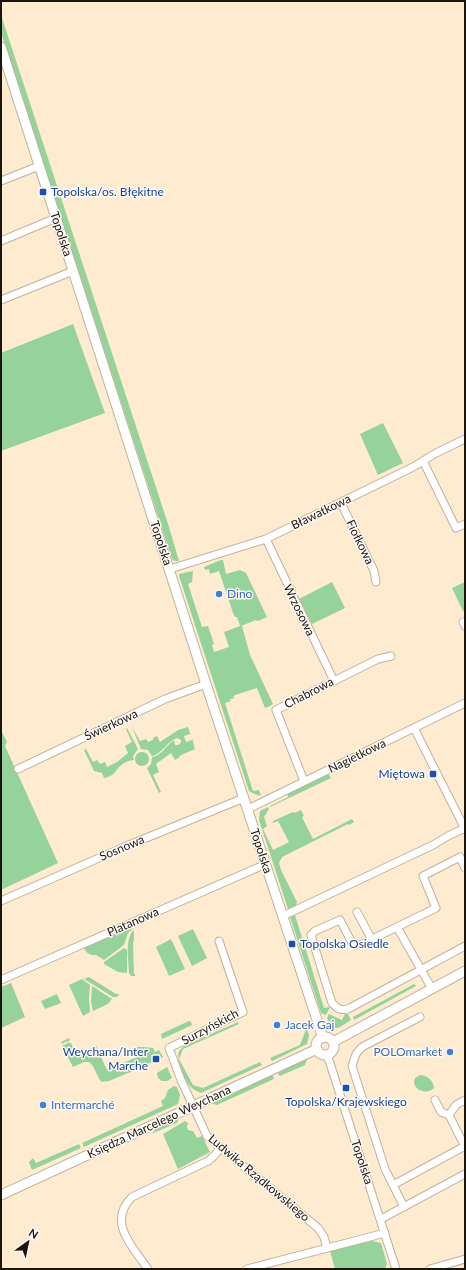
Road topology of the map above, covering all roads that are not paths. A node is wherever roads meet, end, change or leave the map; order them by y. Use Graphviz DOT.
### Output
graph roads {
  1 [pos="1,47"];
  2 [pos="39,166"];
  3 [pos="1,181"];
  4 [pos="56,218"];
  5 [pos="1,241"];
  6 [pos="73,271"];
  7 [pos="1,300"];
  8 [pos="465,439"];
  9 [pos="423,461"];
  10 [pos="340,503"];
  11 [pos="465,524"];
  12 [pos="266,539"];
  13 [pos="170,569"];
  14 [pos="376,582"];
  15 [pos="391,656"];
  16 [pos="334,681"];
  17 [pos="206,684"];
  18 [pos="465,703"];
  19 [pos="414,728"];
  20 [pos="18,769"];
  21 [pos="304,781"];
  22 [pos="244,798"];
  23 [pos="248,809"];
  24 [pos="465,829"];
  25 [pos="266,864"];
  26 [pos="465,868"];
  27 [pos="1,901"];
  28 [pos="357,912"];
  29 [pos="282,916"];
  30 [pos="397,927"];
  31 [pos="372,940"];
  32 [pos="219,941"];
  33 [pos="465,946"];
  34 [pos="421,970"];
  35 [pos="465,971"];
  36 [pos="1,980"];
  37 [pos="432,989"];
  38 [pos="420,1017"];
  39 [pos="323,1038"];
  40 [pos="333,1042"];
  41 [pos="317,1049"];
  42 [pos="328,1054"];
  43 [pos="435,1100"];
  44 [pos="465,1100"];
  45 [pos="193,1106"];
  46 [pos="449,1115"];
  47 [pos="221,1147"];
  48 [pos="465,1147"];
  49 [pos="465,1174"];
  50 [pos="394,1185"];
  51 [pos="1,1195"];
  52 [pos="404,1207"];
  53 [pos="381,1219"];
  54 [pos="385,1233"];
  55 [pos="327,1248"];
  56 [pos="465,1259"];
  57 [pos="148,1269"];
  58 [pos="247,1269"];
  59 [pos="396,1269"];
  60 [pos="430,1269"];
  1 -- 2 [label="street, Topolska"];
  2 -- 3 [label="street"];
  2 -- 4 [label="street, Topolska"];
  4 -- 5 [label="street"];
  4 -- 6 [label="street, Topolska"];
  6 -- 7 [label="street"];
  6 -- 13 [label="street, Topolska"];
  8 -- 9 [label="street, Bławatkowa"];
  9 -- 10 [label="street, Bławatkowa"];
  9 -- 11 [label="street"];
  10 -- 12 [label="street, Bławatkowa"];
  10 -- 14 [label="street, Fiołkowa"];
  12 -- 13 [label="street, Bławatkowa"];
  12 -- 16 [label="street, Wrzosowa"];
  13 -- 17 [label="street, Topolska"];
  15 -- 16 [label="street, Chabrowa"];
  16 -- 21 [label="street, Chabrowa"];
  17 -- 20 [label="street, Świerkowa"];
  17 -- 22 [label="street, Topolska"];
  18 -- 19 [label="street, Nagietkowa"];
  19 -- 21 [label="street, Nagietkowa"];
  19 -- 24 [label="street"];
  21 -- 23 [label="street, Nagietkowa"];
  22 -- 23 [label="street, Topolska"];
  22 -- 27 [label="street, Sosnowa"];
  23 -- 25 [label="street, Topolska"];
  24 -- 29 [label="street"];
  25 -- 29 [label="street, Topolska"];
  25 -- 36 [label="street, Platanowa"];
  26 -- 30 [label="street"];
  28 -- 31 [label="street"];
  29 -- 39 [label="street, Topolska"];
  30 -- 31 [label="street"];
  30 -- 34 [label="street"];
  31 -- 34 [label="street"];
  32 -- 45 [label="street, Surzyńskich"];
  33 -- 34 [label="street"];
  34 -- 37 [label="street"];
  35 -- 37 [label="street"];
  37 -- 40 [label="street"];
  38 -- 50 [label="street"];
  39 -- 40 [label="street"];
  39 -- 41 [label="street"];
  40 -- 42 [label="street"];
  41 -- 42 [label="street"];
  41 -- 45 [label="street, Księdza Marcelego Weychana"];
  42 -- 53 [label="street, Topolska"];
  43 -- 46 [label="street"];
  44 -- 46 [label="street"];
  45 -- 47 [label="street, Ludwika Rządkowskiego"];
  45 -- 51 [label="street, Księdza Marcelego Weychana"];
  46 -- 48 [label="street"];
  47 -- 55 [label="street, Ludwika Rządkowskiego"];
  47 -- 57 [label="street"];
  48 -- 50 [label="street"];
  49 -- 52 [label="street"];
  50 -- 52 [label="street"];
  52 -- 53 [label="street"];
  53 -- 54 [label="street, Topolska"];
  54 -- 55 [label="street"];
  54 -- 59 [label="street, Topolska"];
  55 -- 58 [label="street"];
  56 -- 60 [label="street"];
}
